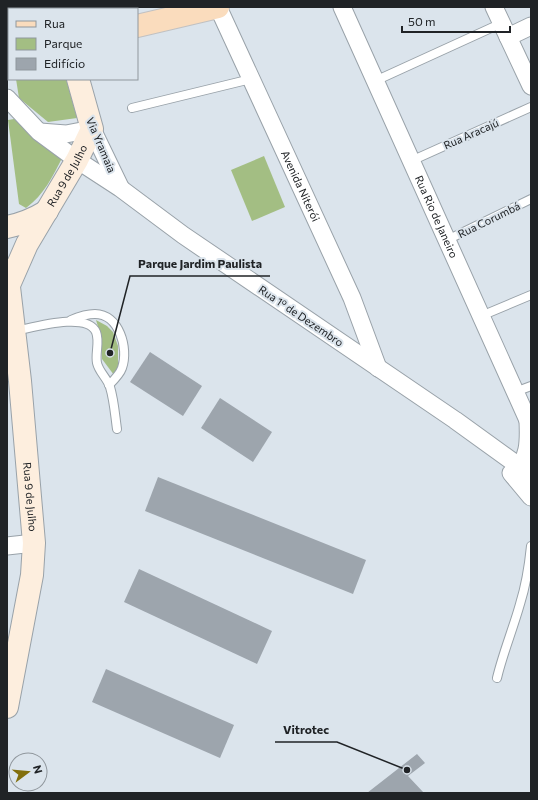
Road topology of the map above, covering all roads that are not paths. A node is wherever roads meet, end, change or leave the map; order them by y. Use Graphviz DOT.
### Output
graph roads {
  1 [pos="218,7"];
  2 [pos="342,7"];
  3 [pos="494,7"];
  4 [pos="138,26"];
  5 [pos="531,26"];
  6 [pos="505,30"];
  7 [pos="251,79"];
  8 [pos="78,80"];
  9 [pos="375,81"];
  10 [pos="531,86"];
  11 [pos="7,98"];
  12 [pos="531,107"];
  13 [pos="132,108"];
  14 [pos="92,129"];
  15 [pos="40,132"];
  16 [pos="77,160"];
  17 [pos="411,161"];
  18 [pos="120,188"];
  19 [pos="531,199"];
  20 [pos="48,211"];
  21 [pos="7,227"];
  22 [pos="447,240"];
  23 [pos="8,277"];
  24 [pos="531,295"];
  25 [pos="481,316"];
  26 [pos="68,321"];
  27 [pos="14,331"];
  28 [pos="378,368"];
  29 [pos="13,382"];
  30 [pos="110,385"];
  31 [pos="531,386"];
  32 [pos="515,392"];
  33 [pos="530,424"];
  34 [pos="117,429"];
  35 [pos="524,467"];
  36 [pos="531,497"];
  37 [pos="34,543"];
  38 [pos="7,546"];
  39 [pos="531,546"];
  40 [pos="497,678"];
  41 [pos="7,707"];
  1 -- 4 [label="main road"];
  1 -- 7 [label="street, Avenida Niterói"];
  2 -- 9 [label="street, Rua Rio de Janeiro"];
  3 -- 6 [label="street"];
  5 -- 6 [label="street"];
  6 -- 9 [label="lane"];
  6 -- 10 [label="street"];
  7 -- 13 [label="lane"];
  7 -- 28 [label="street, Avenida Niterói"];
  8 -- 14 [label="main road, Via Yramaia"];
  9 -- 17 [label="street, Rua Rio de Janeiro"];
  11 -- 15 [label="street, Rua 1º de Dezembro"];
  12 -- 17 [label="lane, Rua Aracajú"];
  14 -- 15 [label="street"];
  14 -- 16 [label="main road, Rua 9 de Julho"];
  14 -- 18 [label="street, Via Yramaia"];
  15 -- 16 [label="street, Rua 1º de Dezembro"];
  16 -- 18 [label="street, Rua 1º de Dezembro"];
  16 -- 20 [label="main road, Rua 9 de Julho"];
  17 -- 22 [label="street, Rua Rio de Janeiro"];
  18 -- 28 [label="street, Rua 1º de Dezembro"];
  19 -- 22 [label="lane, Rua Corumbá"];
  20 -- 21 [label="main road"];
  20 -- 23 [label="main road, Rua 9 de Julho"];
  22 -- 25 [label="street, Rua Rio de Janeiro"];
  23 -- 27 [label="main road, Rua 9 de Julho"];
  24 -- 25 [label="lane"];
  25 -- 32 [label="street, Rua Rio de Janeiro"];
  26 -- 27 [label="lane"];
  26 -- 30 [label="lane"];
  26 -- 30 [label="lane"];
  27 -- 29 [label="main road, Rua 9 de Julho"];
  28 -- 35 [label="street, Rua 1º de Dezembro"];
  29 -- 37 [label="main road, Rua 9 de Julho"];
  30 -- 34 [label="lane"];
  31 -- 32 [label="lane"];
  32 -- 33 [label="street, Rua Rio de Janeiro"];
  33 -- 35 [label="street"];
  35 -- 36 [label="street, Rua 1º de Dezembro"];
  37 -- 38 [label="street"];
  37 -- 41 [label="main road, Rua 9 de Julho"];
  39 -- 40 [label="lane"];
}
